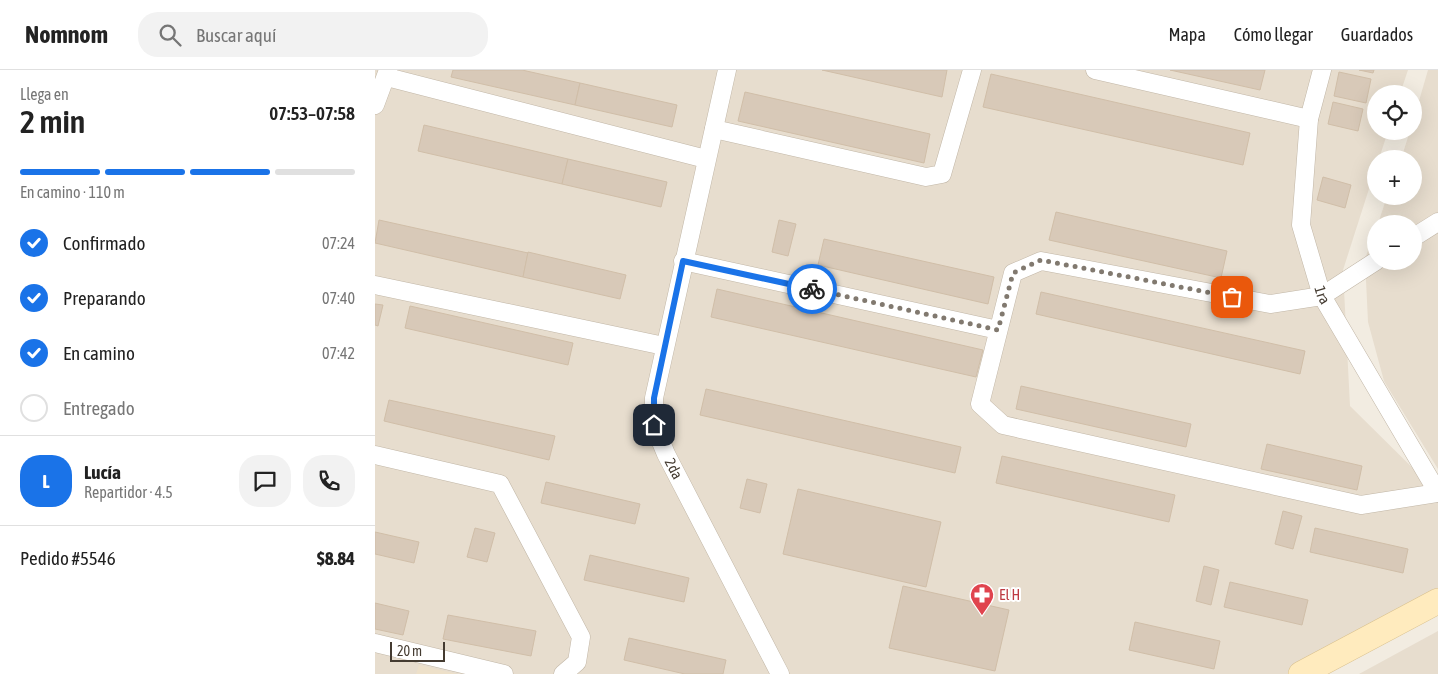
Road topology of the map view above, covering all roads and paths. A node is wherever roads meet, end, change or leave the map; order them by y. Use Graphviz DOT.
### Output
graph roads {
  1 [pos="727,70"];
  2 [pos="972,70"];
  3 [pos="1095,70"];
  4 [pos="1322,70"];
  5 [pos="387,74"];
  6 [pos="375,105"];
  7 [pos="1309,119"];
  8 [pos="714,129"];
  9 [pos="706,159"];
  10 [pos="1438,222"];
  11 [pos="1422,233"];
  12 [pos="683,261"];
  13 [pos="1367,267"];
  14 [pos="375,285"];
  15 [pos="1322,296"];
  16 [pos="998,330"];
  17 [pos="665,346"];
  18 [pos="375,455"];
  19 [pos="1438,493"];
  20 [pos="1438,601"];
  21 [pos="375,643"];
  22 [pos="504,674"];
  23 [pos="563,674"];
  24 [pos="781,674"];
  25 [pos="1301,674"];
  1 -- 8 [label="street, 2da"];
  2 -- 8 [label="street"];
  3 -- 7 [label="street"];
  4 -- 7 [label="street, 1ra"];
  5 -- 6 [label="street"];
  5 -- 9 [label="street"];
  7 -- 15 [label="street, 1ra"];
  8 -- 9 [label="street, 2da"];
  9 -- 12 [label="street, 2da"];
  10 -- 11 [label="street"];
  12 -- 16 [label="street"];
  12 -- 17 [label="street, 2da"];
  13 -- 15 [label="street"];
  14 -- 17 [label="street"];
  15 -- 16 [label="street"];
  15 -- 19 [label="street, 1ra"];
  16 -- 19 [label="street"];
  17 -- 24 [label="street, 2da"];
  18 -- 23 [label="street"];
  20 -- 25 [label="main road"];
  21 -- 22 [label="street"];
}
